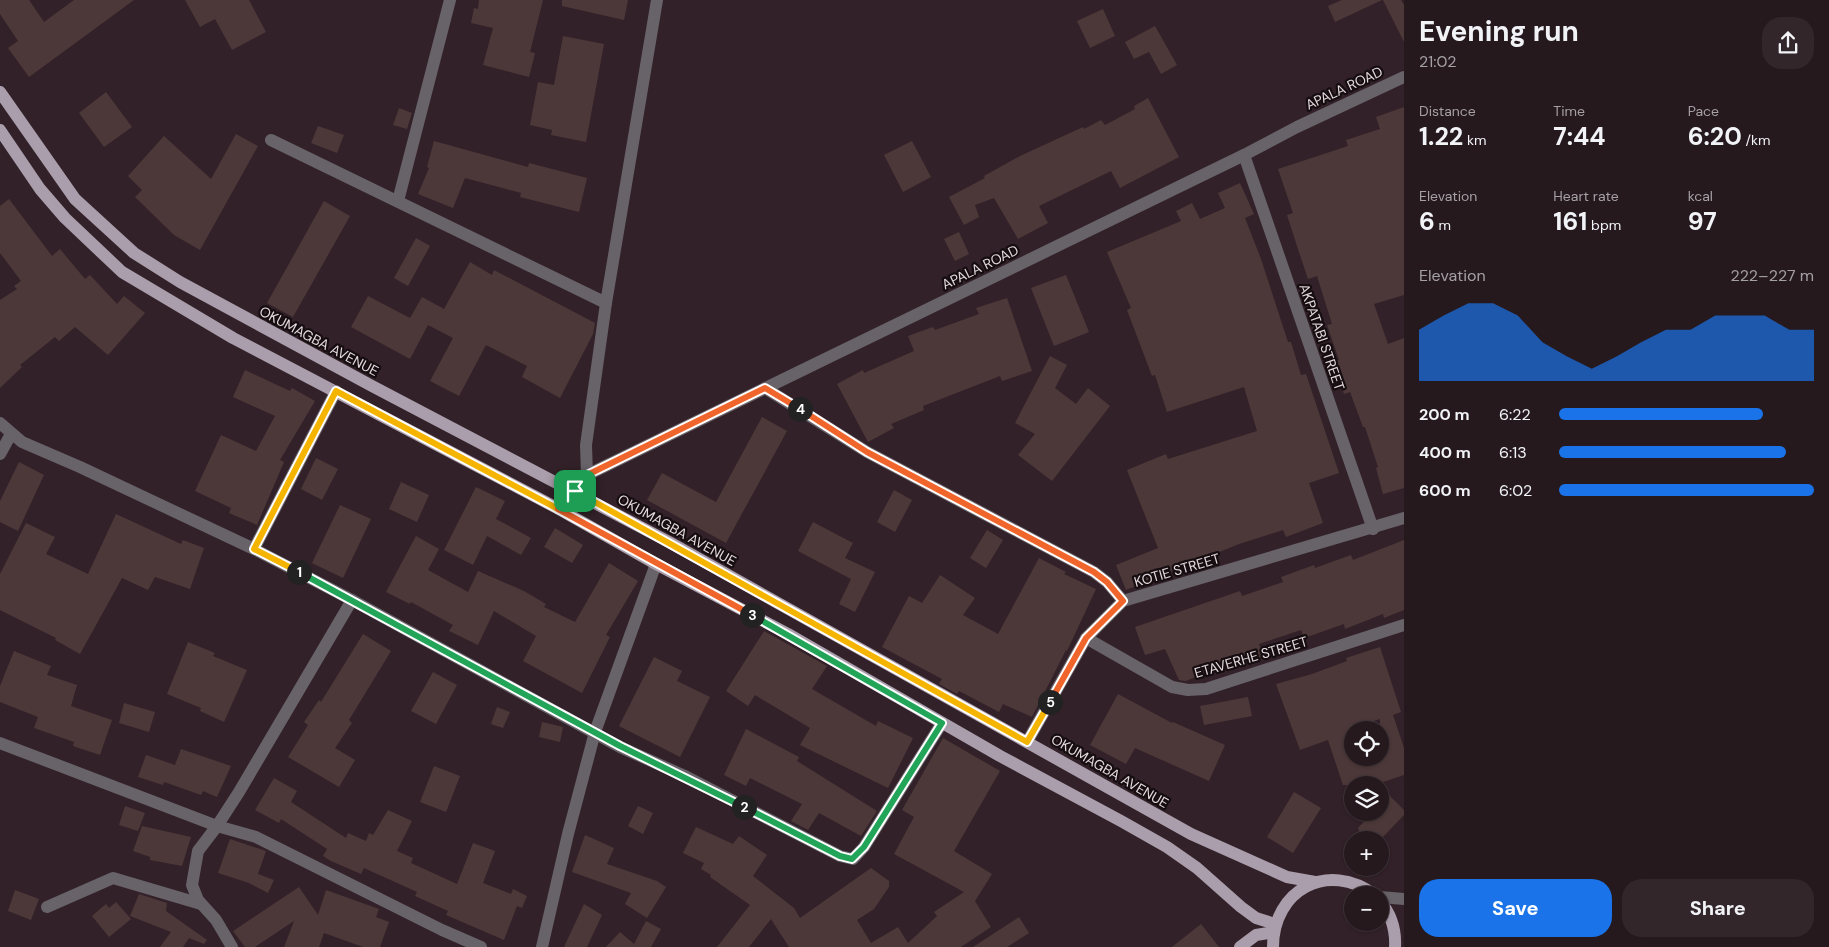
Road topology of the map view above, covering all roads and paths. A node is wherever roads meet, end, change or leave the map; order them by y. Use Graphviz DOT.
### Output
graph roads {
  1 [pos="450,0"];
  2 [pos="657,0"];
  3 [pos="1404,77"];
  4 [pos="0,92"];
  5 [pos="0,130"];
  6 [pos="271,140"];
  7 [pos="1244,155"];
  8 [pos="398,201"];
  9 [pos="606,303"];
  10 [pos="765,388"];
  11 [pos="336,391"];
  12 [pos="0,423"];
  13 [pos="11,434"];
  14 [pos="0,454"];
  15 [pos="587,475"];
  16 [pos="575,491"];
  17 [pos="558,509"];
  18 [pos="1404,518"];
  19 [pos="1373,529"];
  20 [pos="254,549"];
  21 [pos="656,564"];
  22 [pos="352,600"];
  23 [pos="1123,601"];
  24 [pos="1404,625"];
  25 [pos="1086,638"];
  26 [pos="942,723"];
  27 [pos="595,732"];
  28 [pos="1027,742"];
  29 [pos="0,744"];
  30 [pos="217,826"];
  31 [pos="1315,882"];
  32 [pos="1362,886"];
  33 [pos="1389,899"];
  34 [pos="1404,899"];
  35 [pos="201,904"];
  36 [pos="47,907"];
  37 [pos="1389,915"];
  38 [pos="1274,928"];
  39 [pos="1397,945"];
  40 [pos="232,947"];
  41 [pos="481,947"];
  42 [pos="542,947"];
  43 [pos="1240,947"];
  44 [pos="1274,947"];
  1 -- 8 [label="street"];
  2 -- 9 [label="street"];
  3 -- 7 [label="street, APALA ROAD"];
  4 -- 16 [label="main road, OKUMAGBA AVENUE"];
  5 -- 11 [label="main road"];
  6 -- 8 [label="street"];
  7 -- 10 [label="street, APALA ROAD"];
  7 -- 19 [label="street, AKPATABI STREET"];
  8 -- 9 [label="street"];
  9 -- 15 [label="street"];
  10 -- 15 [label="street, APALA ROAD"];
  10 -- 23 [label="street"];
  11 -- 17 [label="main road"];
  11 -- 20 [label="street"];
  12 -- 13 [label="street"];
  13 -- 14 [label="street"];
  13 -- 20 [label="street"];
  15 -- 16 [label="street, APALA ROAD"];
  16 -- 17 [label="street, APALA ROAD"];
  16 -- 28 [label="main road, OKUMAGBA AVENUE"];
  17 -- 21 [label="main road"];
  18 -- 19 [label="street, KOTIE STREET"];
  19 -- 23 [label="street, KOTIE STREET"];
  20 -- 22 [label="street"];
  21 -- 26 [label="main road"];
  21 -- 27 [label="street"];
  22 -- 27 [label="street"];
  22 -- 30 [label="street"];
  23 -- 25 [label="street, KOTIE STREET"];
  24 -- 25 [label="street, ETAVERHE STREET"];
  25 -- 28 [label="street, KOTIE STREET"];
  26 -- 27 [label="street"];
  26 -- 38 [label="main road"];
  27 -- 42 [label="street"];
  28 -- 31 [label="main road, OKUMAGBA AVENUE"];
  29 -- 30 [label="street"];
  30 -- 35 [label="street"];
  30 -- 41 [label="street"];
  31 -- 32 [label="main road"];
  31 -- 38 [label="main road"];
  33 -- 34 [label="street"];
  35 -- 36 [label="street"];
  35 -- 40 [label="street"];
  37 -- 39 [label="main road"];
  38 -- 43 [label="main road"];
  38 -- 44 [label="main road"];
}
